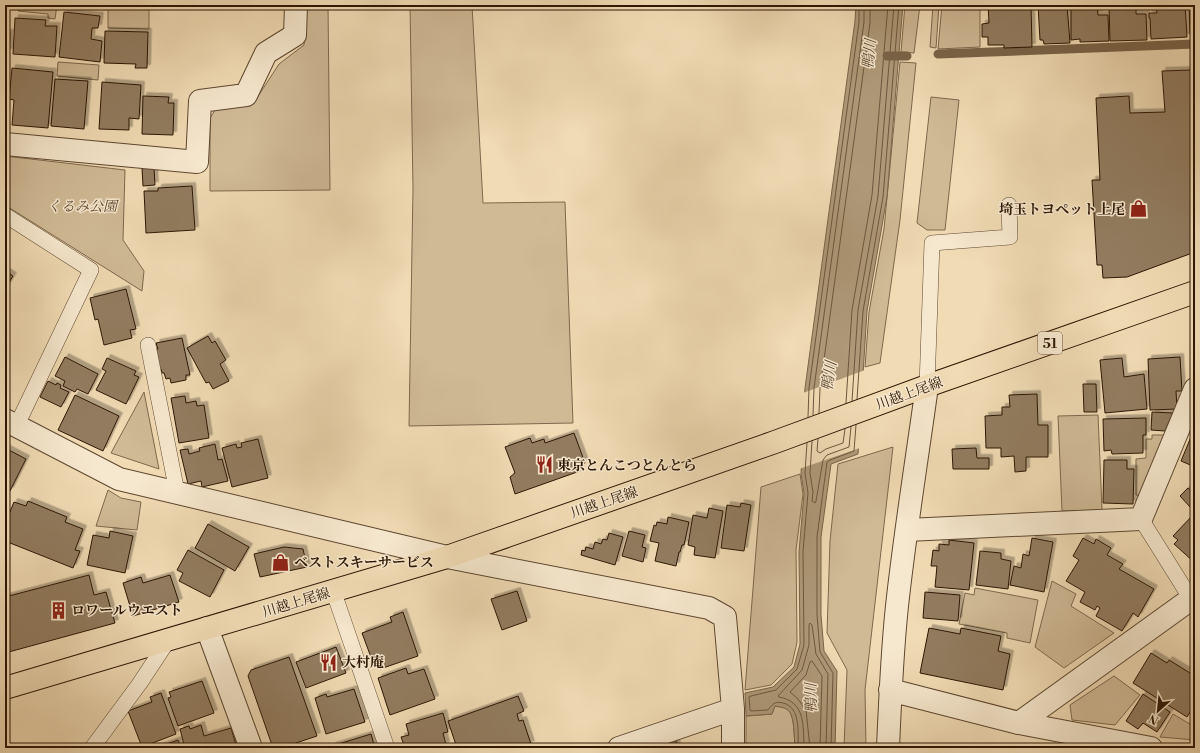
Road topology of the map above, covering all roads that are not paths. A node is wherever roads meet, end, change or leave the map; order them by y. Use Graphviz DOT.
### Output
graph roads {
  1 [pos="296,5"];
  2 [pos="5,144"];
  3 [pos="1010,205"];
  4 [pos="5,215"];
  5 [pos="1195,292"];
  6 [pos="148,345"];
  7 [pos="927,386"];
  8 [pos="1195,388"];
  9 [pos="11,423"];
  10 [pos="177,492"];
  11 [pos="1141,519"];
  12 [pos="906,530"];
  13 [pos="447,556"];
  14 [pos="333,590"];
  15 [pos="1193,597"];
  16 [pos="207,628"];
  17 [pos="169,639"];
  18 [pos="5,688"];
  19 [pos="890,690"];
  20 [pos="733,709"];
  21 [pos="1019,723"];
  22 [pos="1075,741"];
  23 [pos="92,748"];
  24 [pos="251,748"];
  25 [pos="387,748"];
  26 [pos="619,748"];
  27 [pos="733,748"];
  28 [pos="888,748"];
  29 [pos="1151,748"];
  1 -- 2 [label="street"];
  3 -- 7 [label="lane"];
  4 -- 9 [label="lane"];
  5 -- 7 [label="main road, 川越上尾線 / 51"];
  6 -- 10 [label="lane"];
  7 -- 12 [label="street"];
  7 -- 13 [label="main road, 川越上尾線 / 51"];
  8 -- 11 [label="street"];
  9 -- 10 [label="street"];
  10 -- 13 [label="street"];
  11 -- 12 [label="street"];
  11 -- 15 [label="lane"];
  12 -- 19 [label="street"];
  13 -- 14 [label="main road, 川越上尾線 / 51"];
  13 -- 20 [label="street"];
  14 -- 16 [label="main road, 川越上尾線 / 51"];
  14 -- 25 [label="lane"];
  15 -- 21 [label="street"];
  16 -- 17 [label="main road, 川越上尾線 / 51"];
  16 -- 24 [label="street"];
  17 -- 18 [label="main road, 川越上尾線 / 51"];
  17 -- 23 [label="lane"];
  19 -- 21 [label="street"];
  19 -- 28 [label="street"];
  20 -- 26 [label="street"];
  20 -- 27 [label="street"];
  21 -- 22 [label="street"];
  22 -- 29 [label="street"];
}
